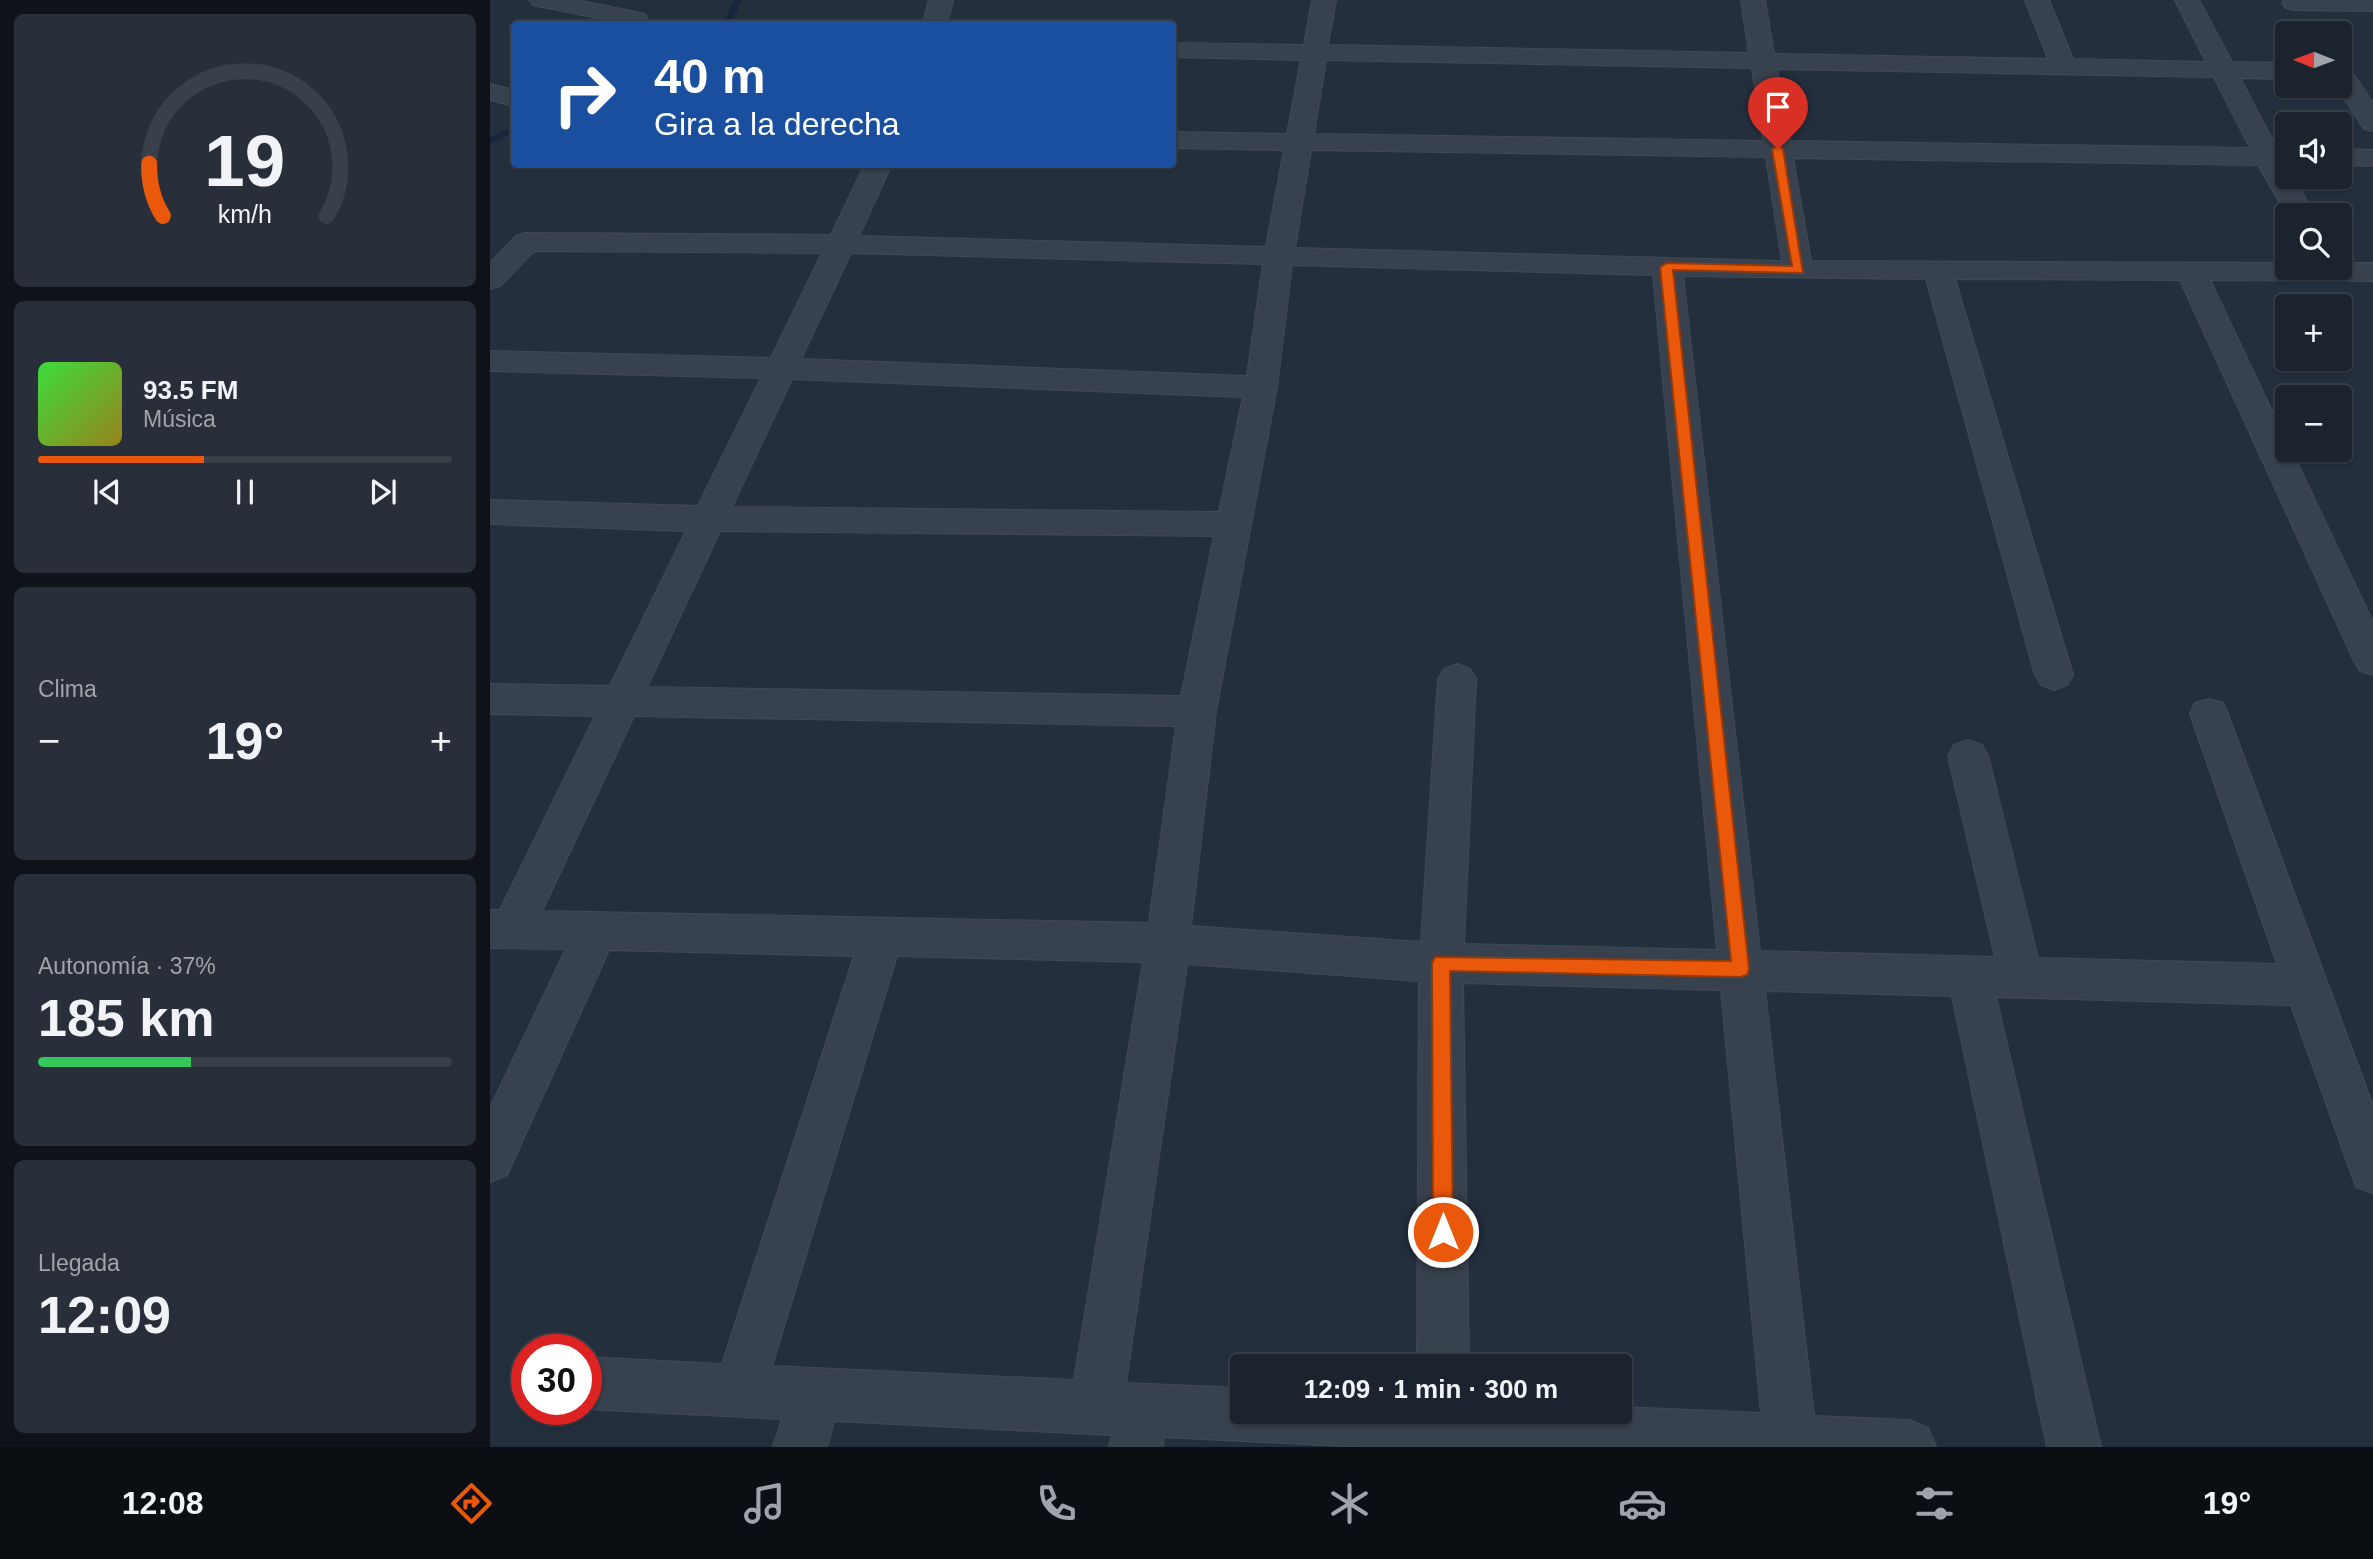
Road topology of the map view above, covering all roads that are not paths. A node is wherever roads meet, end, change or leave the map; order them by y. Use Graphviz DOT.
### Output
graph roads {
  1 [pos="541,0"];
  2 [pos="941,0"];
  3 [pos="1324,0"];
  4 [pos="1753,0"];
  5 [pos="2037,0"];
  6 [pos="2187,0"];
  7 [pos="2373,4"];
  8 [pos="2298,9"];
  9 [pos="636,19"];
  10 [pos="936,21"];
  11 [pos="1176,50"];
  12 [pos="1315,53"];
  13 [pos="1763,61"];
  14 [pos="2064,67"];
  15 [pos="2225,70"];
  16 [pos="2275,71"];
  17 [pos="2352,91"];
  18 [pos="490,92"];
  19 [pos="511,97"];
  20 [pos="2373,123"];
  21 [pos="1176,140"];
  22 [pos="1298,142"];
  23 [pos="1778,149"];
  24 [pos="2275,153"];
  25 [pos="2275,156"];
  26 [pos="2352,157"];
  27 [pos="2373,158"];
  28 [pos="877,168"];
  29 [pos="839,244"];
  30 [pos="1279,256"];
  31 [pos="1667,267"];
  32 [pos="1798,270"];
  33 [pos="1938,271"];
  34 [pos="2275,271"];
  35 [pos="2352,271"];
  36 [pos="2190,272"];
  37 [pos="2373,272"];
  38 [pos="490,280"];
  39 [pos="490,361"];
  40 [pos="780,368"];
  41 [pos="1261,387"];
  42 [pos="490,513"];
  43 [pos="707,519"];
  44 [pos="1235,524"];
  45 [pos="2373,661"];
  46 [pos="2054,675"];
  47 [pos="1457,679"];
  48 [pos="490,699"];
  49 [pos="623,703"];
  50 [pos="1197,711"];
  51 [pos="2208,713"];
  52 [pos="1968,756"];
  53 [pos="501,929"];
  54 [pos="596,931"];
  55 [pos="881,939"];
  56 [pos="1168,943"];
  57 [pos="1441,963"];
  58 [pos="1740,969"];
  59 [pos="1969,975"];
  60 [pos="2021,977"];
  61 [pos="2306,985"];
  62 [pos="490,1159"];
  63 [pos="2373,1170"];
  64 [pos="1443,1354"];
  65 [pos="602,1383"];
  66 [pos="739,1390"];
  67 [pos="814,1394"];
  68 [pos="1125,1422"];
  69 [pos="1444,1428"];
  70 [pos="1791,1444"];
  71 [pos="800,1447"];
  72 [pos="1909,1447"];
  73 [pos="2074,1447"];
  1 -- 9 [label="street"];
  2 -- 10 [label="street"];
  3 -- 12 [label="street"];
  4 -- 13 [label="street"];
  5 -- 14 [label="street"];
  6 -- 15 [label="street"];
  7 -- 8 [label="street"];
  11 -- 12 [label="street"];
  12 -- 13 [label="street"];
  12 -- 22 [label="street"];
  13 -- 14 [label="street"];
  13 -- 23 [label="street"];
  14 -- 15 [label="street"];
  15 -- 16 [label="street"];
  15 -- 24 [label="street"];
  17 -- 20 [label="street"];
  18 -- 19 [label="street"];
  21 -- 22 [label="street"];
  22 -- 23 [label="street"];
  22 -- 30 [label="street"];
  23 -- 25 [label="street"];
  23 -- 32 [label="street"];
  26 -- 27 [label="street"];
  28 -- 29 [label="street"];
  29 -- 30 [label="street"];
  29 -- 38 [label="street"];
  29 -- 40 [label="street"];
  30 -- 31 [label="street"];
  30 -- 41 [label="street"];
  31 -- 32 [label="street"];
  31 -- 58 [label="street"];
  32 -- 33 [label="street"];
  33 -- 36 [label="street"];
  33 -- 46 [label="street"];
  34 -- 36 [label="street"];
  35 -- 37 [label="street"];
  36 -- 45 [label="street"];
  39 -- 40 [label="street"];
  40 -- 41 [label="street"];
  40 -- 43 [label="street"];
  41 -- 44 [label="street"];
  42 -- 43 [label="street"];
  43 -- 44 [label="street"];
  43 -- 49 [label="street"];
  44 -- 50 [label="street"];
  47 -- 57 [label="street"];
  48 -- 49 [label="street"];
  49 -- 50 [label="street"];
  49 -- 53 [label="street"];
  50 -- 56 [label="street"];
  51 -- 61 [label="street"];
  52 -- 60 [label="street"];
  53 -- 54 [label="street"];
  54 -- 55 [label="street"];
  54 -- 62 [label="street"];
  55 -- 56 [label="street"];
  55 -- 66 [label="street"];
  56 -- 57 [label="street"];
  56 -- 68 [label="street"];
  57 -- 58 [label="street"];
  57 -- 64 [label="street"];
  58 -- 59 [label="street"];
  58 -- 70 [label="street"];
  59 -- 60 [label="street"];
  59 -- 73 [label="street"];
  60 -- 61 [label="street"];
  61 -- 63 [label="street"];
  65 -- 66 [label="street"];
  66 -- 67 [label="street"];
  67 -- 68 [label="street"];
  67 -- 71 [label="street"];
  68 -- 69 [label="street"];
  69 -- 70 [label="street"];
  70 -- 72 [label="street"];
}
